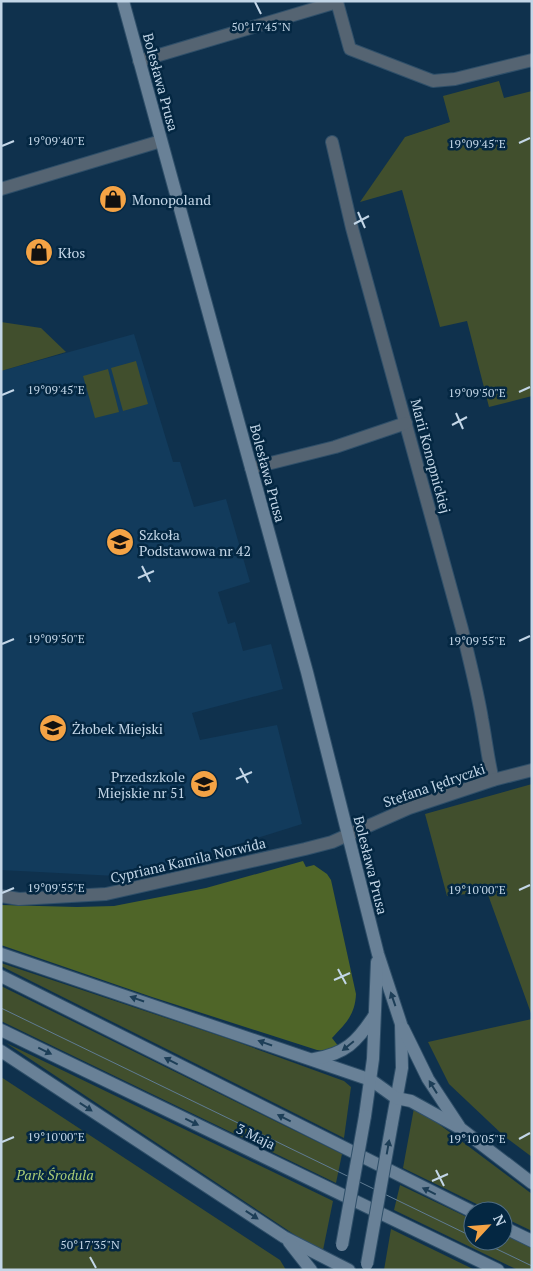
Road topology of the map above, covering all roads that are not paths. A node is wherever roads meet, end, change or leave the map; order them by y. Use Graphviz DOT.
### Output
graph roads {
  1 [pos="123,1"];
  2 [pos="337,1"];
  3 [pos="532,60"];
  4 [pos="139,61"];
  5 [pos="162,141"];
  6 [pos="332,142"];
  7 [pos="1,189"];
  8 [pos="406,423"];
  9 [pos="251,468"];
  10 [pos="532,770"];
  11 [pos="493,780"];
  12 [pos="348,836"];
  13 [pos="1,896"];
  14 [pos="1,954"];
  15 [pos="378,954"];
  16 [pos="1,976"];
  17 [pos="374,1016"];
  18 [pos="401,1024"];
  19 [pos="1,1030"];
  20 [pos="1,1051"];
  21 [pos="312,1059"];
  22 [pos="371,1080"];
  23 [pos="396,1098"];
  24 [pos="460,1128"];
  25 [pos="532,1183"];
  26 [pos="463,1207"];
  27 [pos="513,1231"];
  28 [pos="284,1236"];
  29 [pos="532,1240"];
  30 [pos="366,1267"];
  31 [pos="342,1268"];
  32 [pos="311,1270"];
  33 [pos="498,1270"];
  1 -- 4 [label="main road, Bolesława Prusa"];
  2 -- 3 [label="street"];
  2 -- 4 [label="street"];
  4 -- 5 [label="main road, Bolesława Prusa"];
  5 -- 7 [label="street"];
  5 -- 9 [label="main road, Bolesława Prusa"];
  6 -- 8 [label="street, Marii Konopnickiej"];
  8 -- 9 [label="street"];
  8 -- 11 [label="street, Marii Konopnickiej"];
  9 -- 12 [label="main road, Bolesława Prusa"];
  10 -- 11 [label="street, Stefana Jędryczki"];
  11 -- 12 [label="street, Stefana Jędryczki"];
  12 -- 13 [label="street, Cypriana Kamila Norwida"];
  12 -- 15 [label="main road, Bolesława Prusa"];
  21 -- 14 [label="main road, one-way"];
  15 -- 17 [label="main road, Bolesława Prusa"];
  18 -- 15 [label="main road, Bolesława Prusa, one-way"];
  26 -- 16 [label="main road, 3 Maja, one-way"];
  17 -- 21 [label="main road, one-way"];
  17 -- 22 [label="main road, Bolesława Prusa"];
  18 -- 23 [label="main road, Bolesława Prusa"];
  24 -- 18 [label="main road, one-way"];
  19 -- 33 [label="main road, 3 Maja, one-way"];
  20 -- 28 [label="main road, one-way"];
  21 -- 22 [label="main road"];
  22 -- 23 [label="main road"];
  22 -- 31 [label="main road, Bolesława Prusa, bridge"];
  23 -- 24 [label="main road"];
  30 -- 23 [label="main road, Bolesława Prusa, one-way, bridge"];
  24 -- 25 [label="main road"];
  27 -- 29 [label="main road"];
  28 -- 31 [label="main road"];
  28 -- 32 [label="main road"];
}
